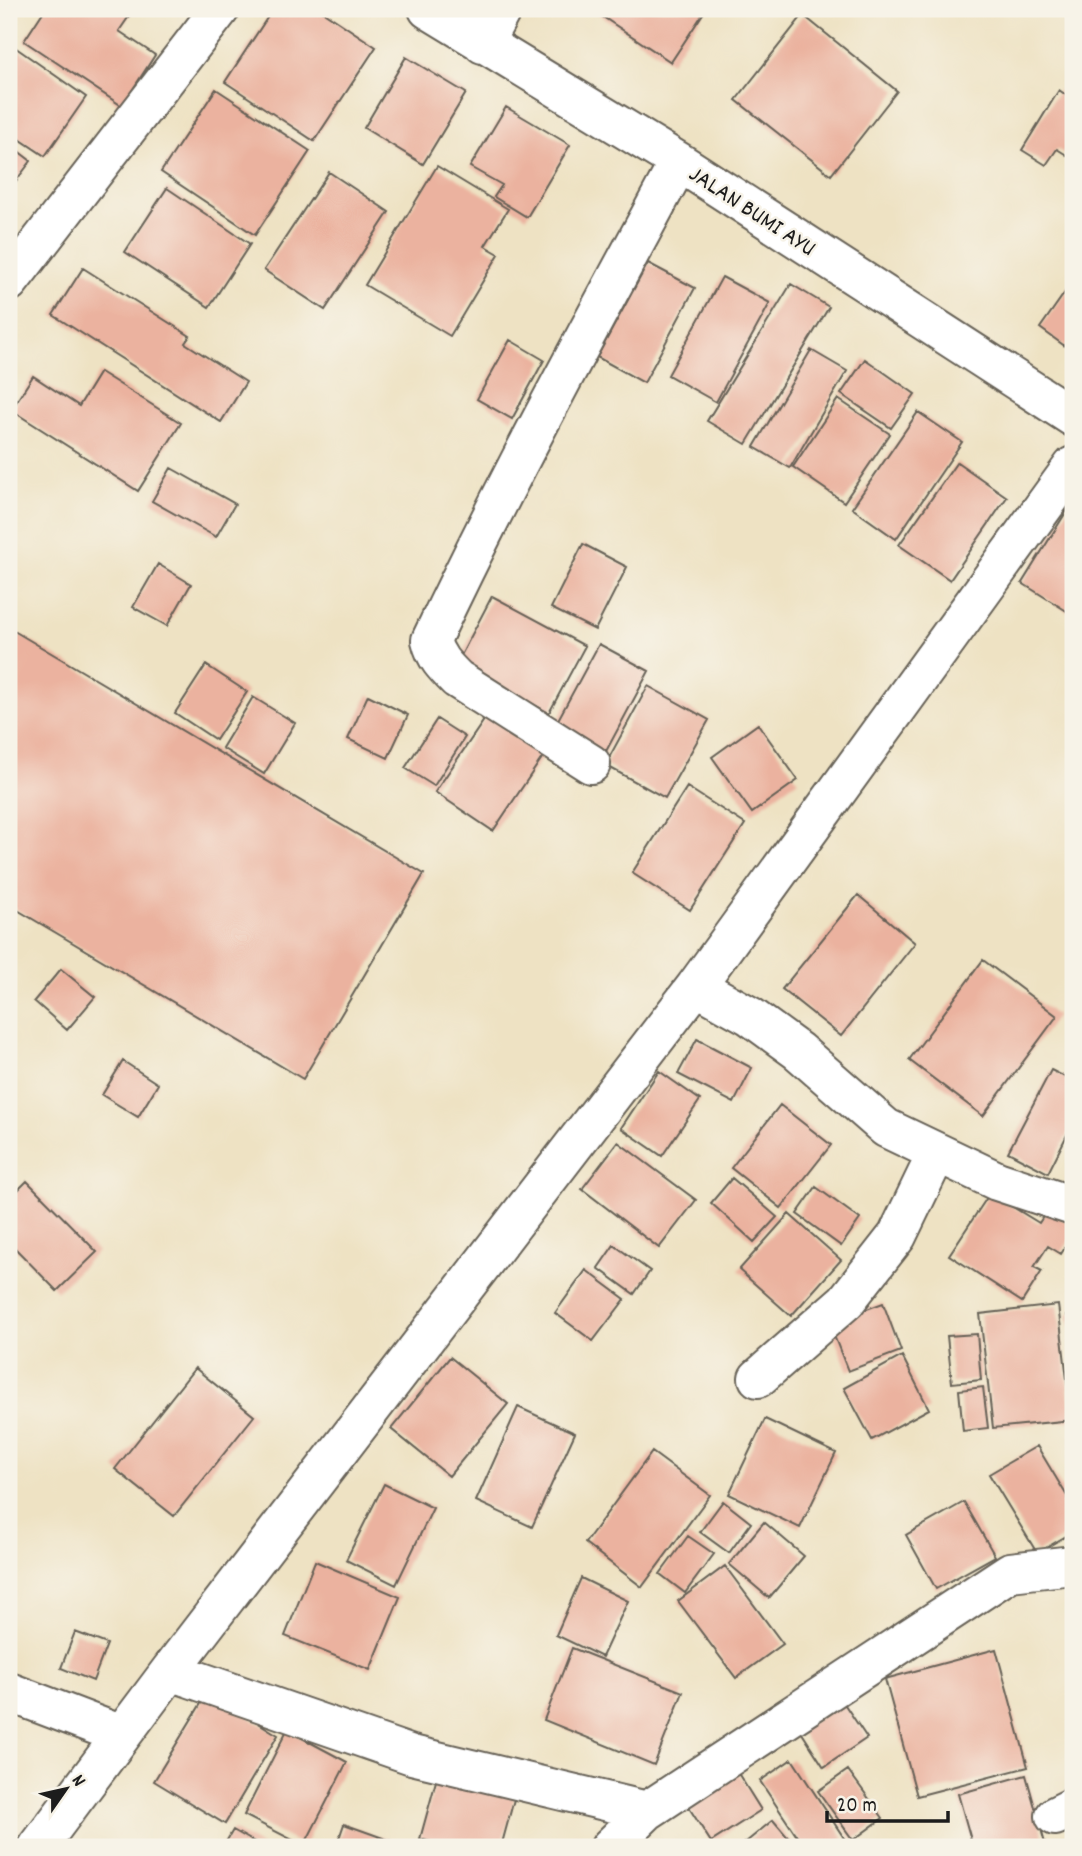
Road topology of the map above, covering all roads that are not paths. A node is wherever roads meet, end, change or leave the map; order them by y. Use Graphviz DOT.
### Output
graph roads {
  1 [pos="220,9"];
  2 [pos="428,9"];
  3 [pos="502,9"];
  4 [pos="483,44"];
  5 [pos="679,162"];
  6 [pos="9,282"];
  7 [pos="1073,417"];
  8 [pos="1073,466"];
  9 [pos="591,764"];
  10 [pos="696,986"];
  11 [pos="937,1153"];
  12 [pos="1073,1206"];
  13 [pos="758,1378"];
  14 [pos="1073,1564"];
  15 [pos="170,1671"];
  16 [pos="9,1692"];
  17 [pos="122,1735"];
  18 [pos="647,1811"];
  19 [pos="38,1847"];
  20 [pos="610,1847"];
  1 -- 6 [label="street"];
  2 -- 4 [label="street, JALAN BUMI AYU"];
  3 -- 4 [label="street"];
  4 -- 5 [label="street, JALAN BUMI AYU"];
  5 -- 7 [label="street, JALAN BUMI AYU"];
  5 -- 9 [label="street"];
  8 -- 10 [label="street"];
  10 -- 11 [label="street"];
  10 -- 15 [label="street"];
  11 -- 12 [label="street"];
  11 -- 13 [label="street"];
  14 -- 18 [label="street"];
  15 -- 17 [label="street"];
  15 -- 18 [label="street"];
  16 -- 17 [label="street"];
  17 -- 19 [label="street"];
  18 -- 20 [label="street"];
}
